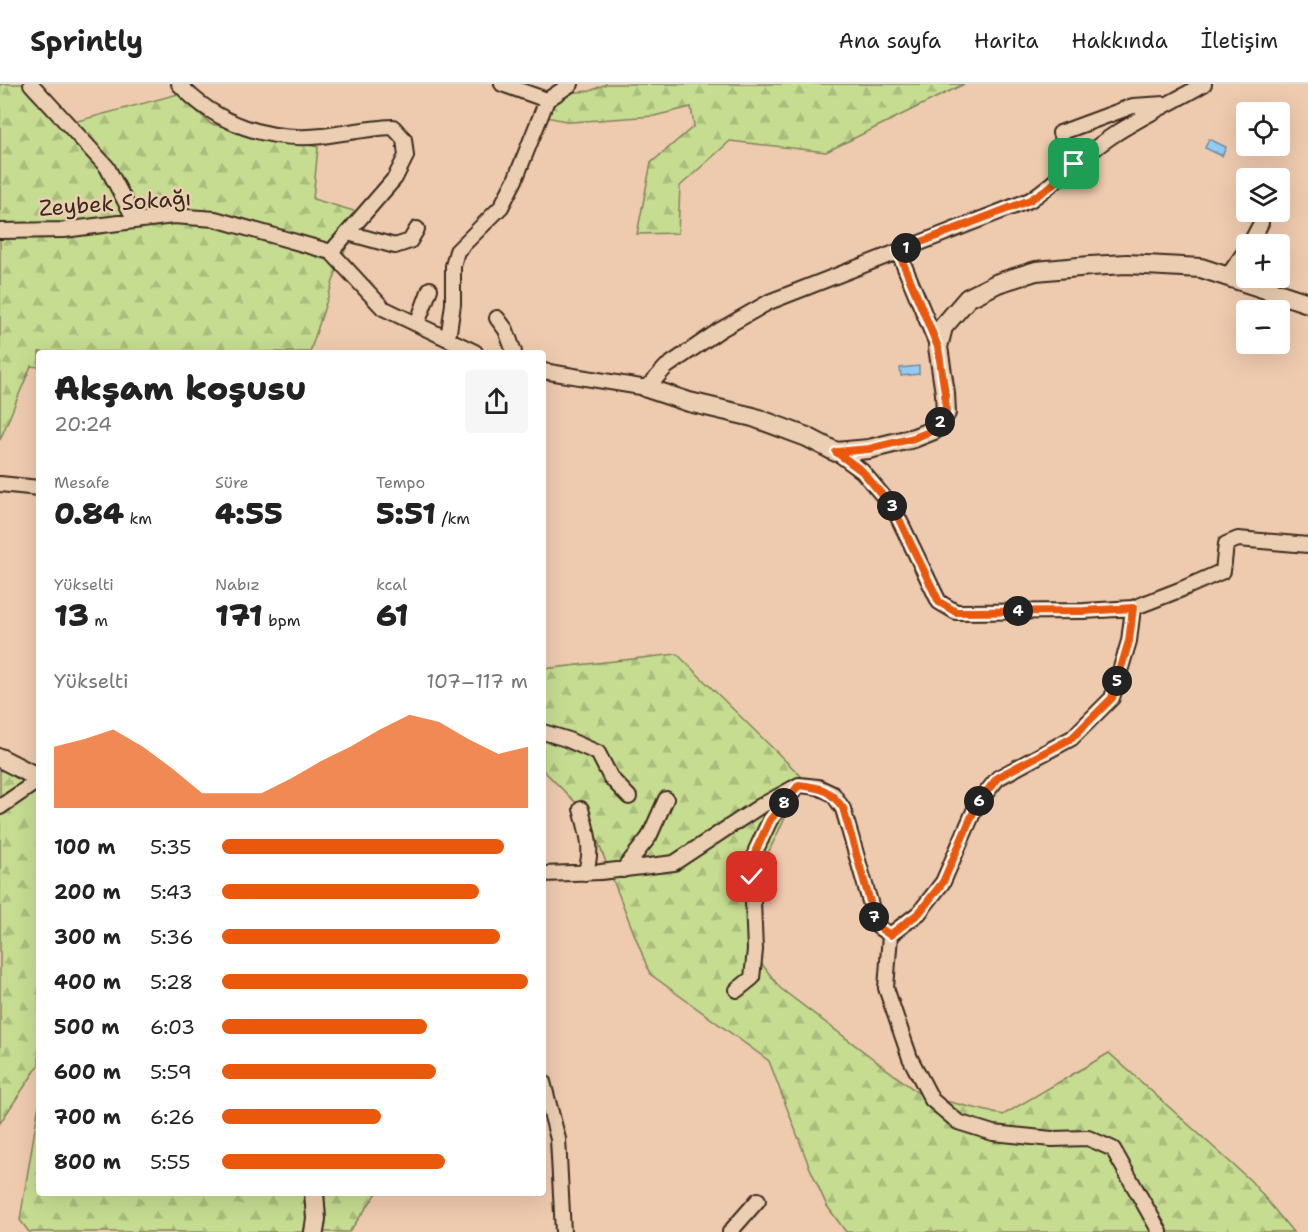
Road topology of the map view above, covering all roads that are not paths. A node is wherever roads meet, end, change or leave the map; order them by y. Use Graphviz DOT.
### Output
graph roads {
  1 [pos="31,84"];
  2 [pos="179,84"];
  3 [pos="502,84"];
  4 [pos="572,84"];
  5 [pos="1204,84"];
  6 [pos="546,100"];
  7 [pos="1170,104"];
  8 [pos="1060,133"];
  9 [pos="135,220"];
  10 [pos="1261,223"];
  11 [pos="417,229"];
  12 [pos="0,231"];
  13 [pos="348,233"];
  14 [pos="1255,234"];
  15 [pos="898,251"];
  16 [pos="331,252"];
  17 [pos="1236,264"];
  18 [pos="1227,277"];
  19 [pos="430,289"];
  20 [pos="1308,303"];
  21 [pos="496,318"];
  22 [pos="417,324"];
  23 [pos="448,339"];
  24 [pos="938,347"];
  25 [pos="471,350"];
  26 [pos="513,350"];
  27 [pos="546,371"];
  28 [pos="647,388"];
  29 [pos="836,452"];
  30 [pos="0,484"];
  31 [pos="36,488"];
  32 [pos="1308,545"];
  33 [pos="1133,608"];
  34 [pos="546,733"];
  35 [pos="0,758"];
  36 [pos="36,776"];
  37 [pos="36,780"];
  38 [pos="799,785"];
  39 [pos="629,797"];
  40 [pos="666,799"];
  41 [pos="0,807"];
  42 [pos="581,809"];
  43 [pos="623,870"];
  44 [pos="585,873"];
  45 [pos="546,874"];
  46 [pos="890,935"];
  47 [pos="737,990"];
  48 [pos="546,1093"];
  49 [pos="314,1196"];
  50 [pos="758,1200"];
  51 [pos="314,1232"];
  52 [pos="563,1232"];
  53 [pos="730,1232"];
  54 [pos="1160,1232"];
  1 -- 9 [label="street"];
  2 -- 13 [label="street"];
  3 -- 6 [label="street"];
  4 -- 6 [label="street"];
  5 -- 7 [label="street"];
  6 -- 23 [label="street"];
  7 -- 8 [label="street"];
  7 -- 15 [label="street"];
  9 -- 12 [label="street, Zeybek Sokağı"];
  9 -- 16 [label="street, Zeybek Sokağı"];
  10 -- 14 [label="street"];
  11 -- 13 [label="street"];
  13 -- 16 [label="street"];
  15 -- 24 [label="street"];
  15 -- 28 [label="street"];
  16 -- 22 [label="street"];
  17 -- 18 [label="street"];
  18 -- 20 [label="street"];
  18 -- 24 [label="street"];
  19 -- 22 [label="street"];
  21 -- 26 [label="street"];
  22 -- 23 [label="street"];
  23 -- 25 [label="street"];
  24 -- 29 [label="street"];
  27 -- 28 [label="street"];
  28 -- 29 [label="street"];
  29 -- 33 [label="street"];
  30 -- 31 [label="street"];
  32 -- 33 [label="street"];
  33 -- 46 [label="street"];
  34 -- 39 [label="street"];
  35 -- 36 [label="street"];
  37 -- 41 [label="street"];
  38 -- 43 [label="street"];
  38 -- 46 [label="street"];
  38 -- 47 [label="street"];
  40 -- 43 [label="street"];
  42 -- 44 [label="street"];
  43 -- 44 [label="street"];
  44 -- 45 [label="street"];
  46 -- 54 [label="street"];
  48 -- 52 [label="street"];
  49 -- 51 [label="street"];
  50 -- 53 [label="street"];
}
